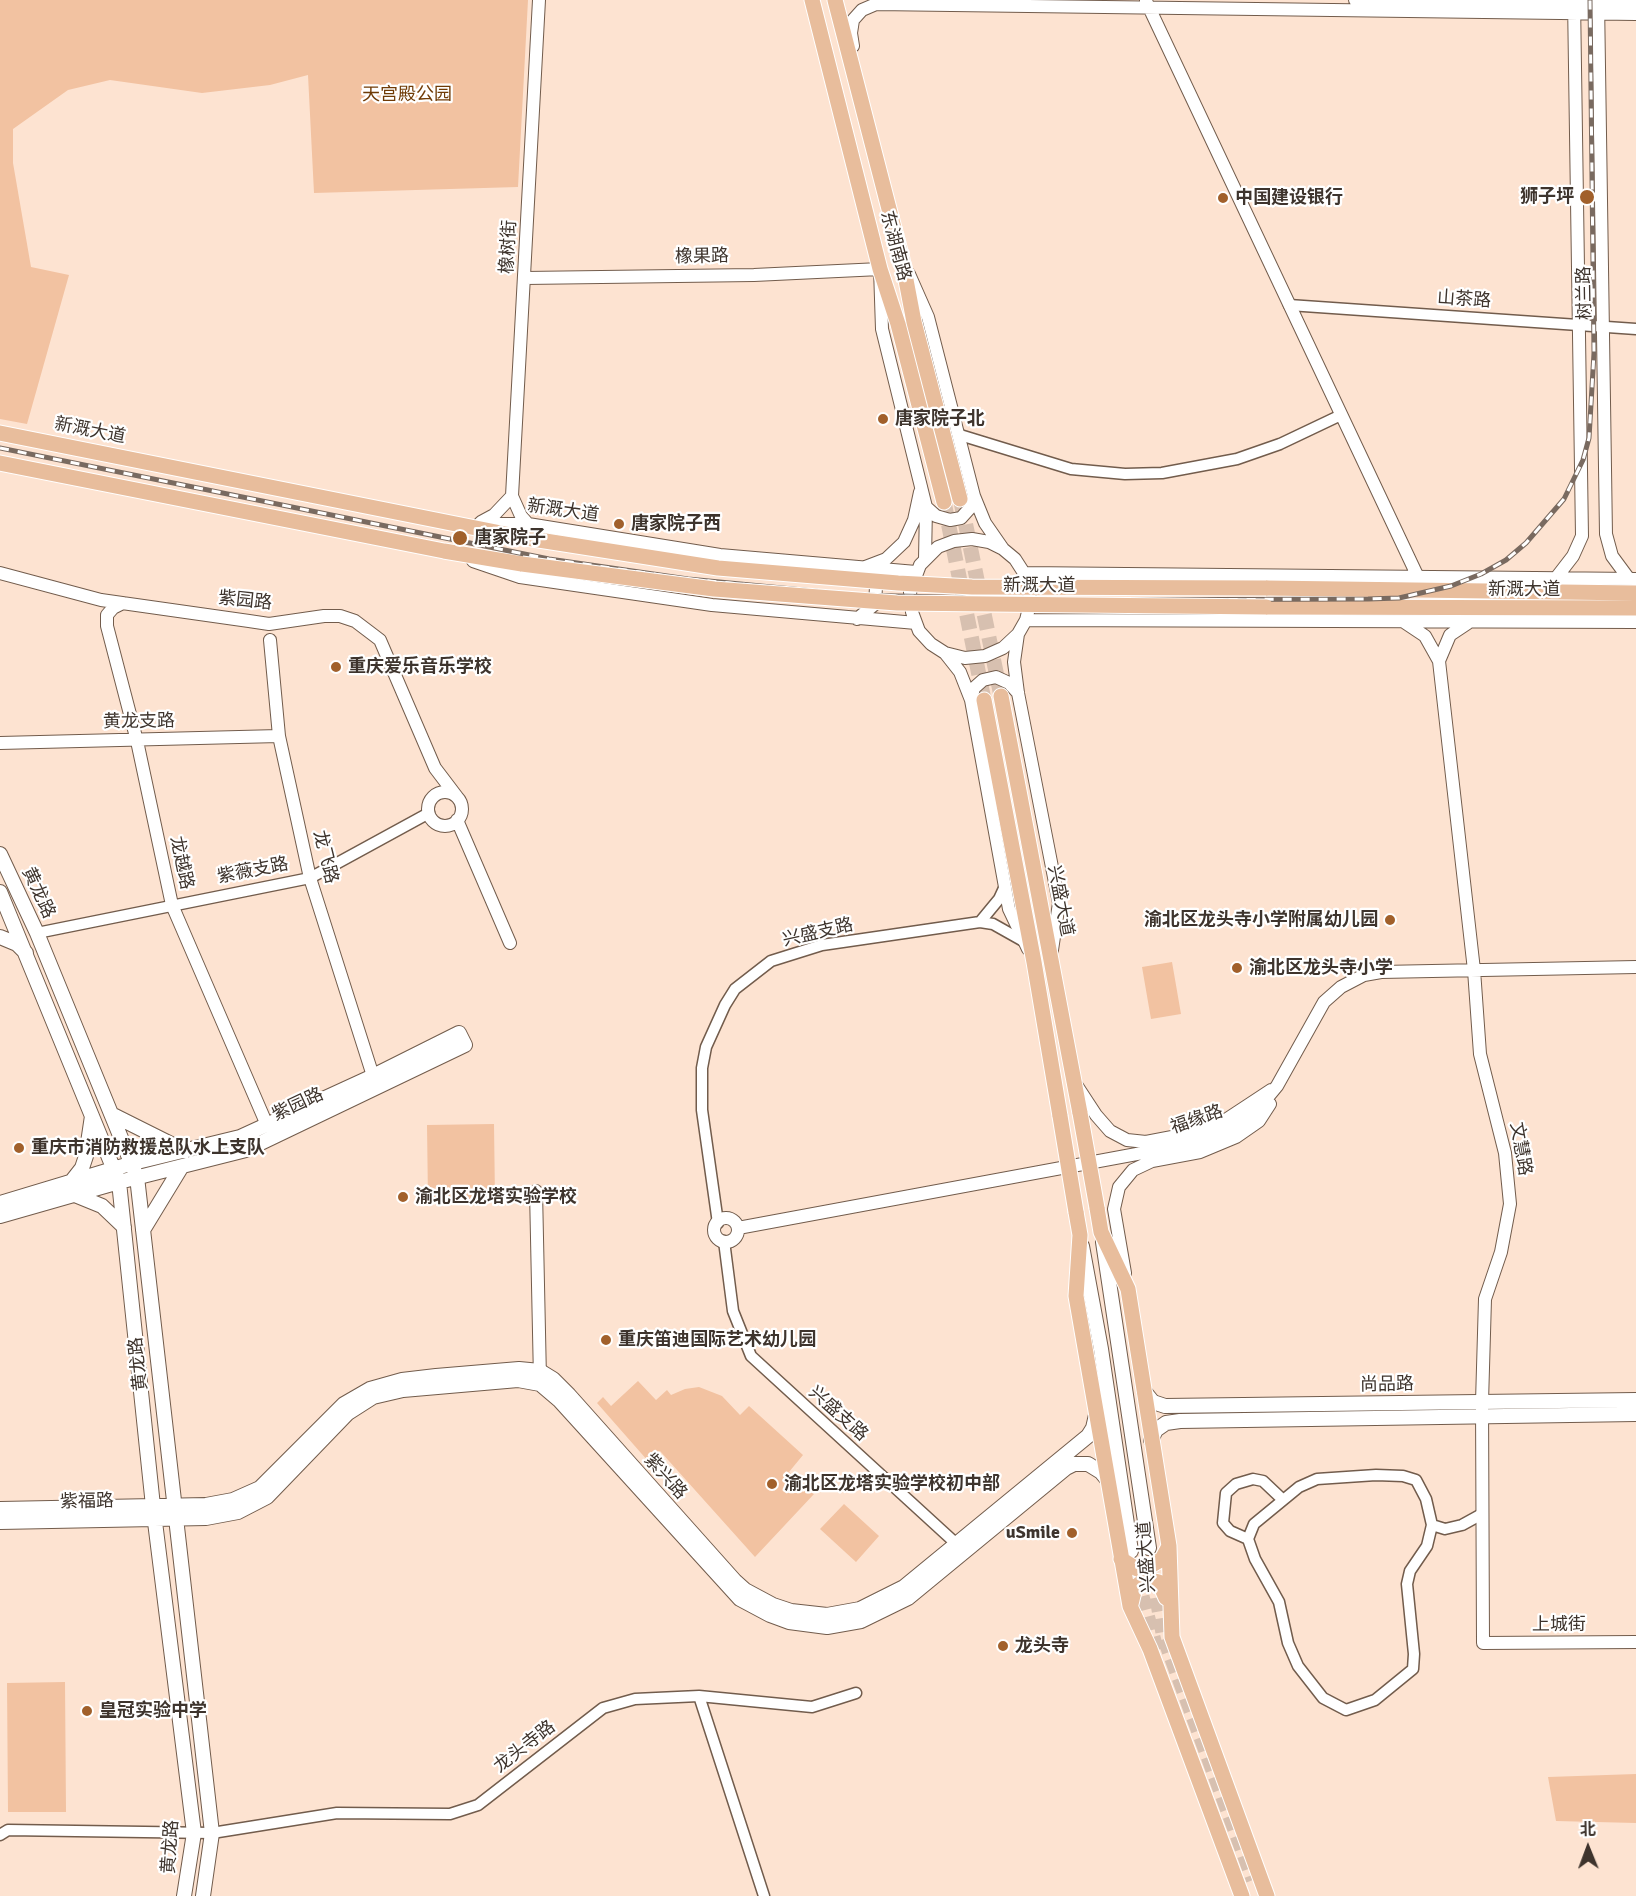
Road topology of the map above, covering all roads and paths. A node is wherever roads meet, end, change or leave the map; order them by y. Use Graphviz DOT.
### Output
graph roads {
  1 [pos="539,0"];
  2 [pos="812,0"];
  3 [pos="1355,0"];
  4 [pos="1365,0"];
  5 [pos="836,3"];
  6 [pos="1636,3"];
  7 [pos="1147,4"];
  8 [pos="1575,5"];
  9 [pos="1598,5"];
  10 [pos="1636,14"];
  11 [pos="866,124"];
  12 [pos="902,259"];
  13 [pos="880,269"];
  14 [pos="525,278"];
  15 [pos="1289,304"];
  16 [pos="1579,325"];
  17 [pos="1603,327"];
  18 [pos="1636,330"];
  19 [pos="1341,416"];
  20 [pos="0,433"];
  21 [pos="960,435"];
  22 [pos="0,463"];
  23 [pos="921,488"];
  24 [pos="512,496"];
  25 [pos="967,497"];
  26 [pos="944,502"];
  27 [pos="926,507"];
  28 [pos="454,524"];
  29 [pos="477,524"];
  30 [pos="527,531"];
  31 [pos="1003,549"];
  32 [pos="444,551"];
  33 [pos="925,559"];
  34 [pos="862,569"];
  35 [pos="916,572"];
  36 [pos="0,573"];
  37 [pos="1024,573"];
  38 [pos="1087,573"];
  39 [pos="1417,575"];
  40 [pos="1557,578"];
  41 [pos="1634,584"];
  42 [pos="123,603"];
  43 [pos="1636,608"];
  44 [pos="857,620"];
  45 [pos="1026,620"];
  46 [pos="1088,620"];
  47 [pos="249,621"];
  48 [pos="286,622"];
  49 [pos="1404,622"];
  50 [pos="1468,622"];
  51 [pos="1636,622"];
  52 [pos="916,623"];
  53 [pos="1018,634"];
  54 [pos="270,640"];
  55 [pos="945,653"];
  56 [pos="1439,661"];
  57 [pos="1017,693"];
  58 [pos="1001,696"];
  59 [pos="977,700"];
  60 [pos="279,736"];
  61 [pos="137,741"];
  62 [pos="0,743"];
  63 [pos="435,768"];
  64 [pos="433,797"];
  65 [pos="458,797"];
  66 [pos="429,813"];
  67 [pos="457,820"];
  68 [pos="0,854"];
  69 [pos="310,878"];
  70 [pos="1005,886"];
  71 [pos="0,892"];
  72 [pos="172,905"];
  73 [pos="980,922"];
  74 [pos="37,933"];
  75 [pos="18,934"];
  76 [pos="0,936"];
  77 [pos="1025,942"];
  78 [pos="510,943"];
  79 [pos="27,953"];
  80 [pos="1051,960"];
  81 [pos="1034,962"];
  82 [pos="1636,968"];
  83 [pos="1474,970"];
  84 [pos="373,1076"];
  85 [pos="1073,1080"];
  86 [pos="1277,1086"];
  87 [pos="92,1114"];
  88 [pos="113,1115"];
  89 [pos="267,1125"];
  90 [pos="185,1151"];
  91 [pos="133,1163"];
  92 [pos="182,1166"];
  93 [pos="116,1175"];
  94 [pos="137,1177"];
  95 [pos="73,1188"];
  96 [pos="536,1191"];
  97 [pos="0,1203"];
  98 [pos="0,1216"];
  99 [pos="718,1223"];
  100 [pos="124,1227"];
  101 [pos="738,1228"];
  102 [pos="142,1230"];
  103 [pos="1101,1232"];
  104 [pos="1080,1235"];
  105 [pos="724,1241"];
  106 [pos="1128,1289"];
  107 [pos="540,1377"];
  108 [pos="1144,1391"];
  109 [pos="1636,1400"];
  110 [pos="1482,1402"];
  111 [pos="1097,1411"];
  112 [pos="1636,1414"];
  113 [pos="1482,1417"];
  114 [pos="1151,1440"];
  115 [pos="1110,1483"];
  116 [pos="151,1484"];
  117 [pos="1282,1499"];
  118 [pos="131,1507"];
  119 [pos="0,1509"];
  120 [pos="154,1512"];
  121 [pos="174,1512"];
  122 [pos="1482,1514"];
  123 [pos="0,1522"];
  124 [pos="1432,1525"];
  125 [pos="1248,1539"];
  126 [pos="1169,1546"];
  127 [pos="961,1548"];
  128 [pos="1149,1548"];
  129 [pos="1126,1555"];
  130 [pos="1130,1606"];
  131 [pos="1170,1616"];
  132 [pos="1636,1642"];
  133 [pos="1483,1643"];
  134 [pos="856,1693"];
  135 [pos="699,1696"];
  136 [pos="194,1833"];
  137 [pos="212,1833"];
  138 [pos="0,1835"];
  139 [pos="184,1896"];
  140 [pos="203,1896"];
  141 [pos="764,1896"];
  142 [pos="1242,1896"];
  143 [pos="1267,1896"];
  1 -- 14 [label="street, 橡树街"];
  2 -- 13 [label="main road, 东湖南路"];
  3 -- 4 [label="street"];
  4 -- 8 [label="street"];
  5 -- 11 [label="main road, 东湖南路"];
  6 -- 9 [label="street"];
  7 -- 8 [label="street"];
  7 -- 11 [label="street"];
  7 -- 15 [label="street"];
  8 -- 9 [label="street"];
  8 -- 16 [label="street"];
  9 -- 10 [label="street"];
  9 -- 17 [label="street, 树兰路"];
  11 -- 12 [label="main road, 东湖南路"];
  12 -- 21 [label="street"];
  12 -- 25 [label="main road, 东湖南路"];
  13 -- 14 [label="street, 橡果路"];
  13 -- 23 [label="street"];
  13 -- 26 [label="main road, 东湖南路"];
  14 -- 24 [label="street, 橡树街"];
  15 -- 16 [label="street, 山茶路"];
  15 -- 19 [label="street"];
  16 -- 17 [label="street, 山茶路"];
  16 -- 40 [label="street"];
  17 -- 18 [label="street, 山茶路"];
  17 -- 41 [label="street, 树兰路"];
  19 -- 21 [label="street"];
  19 -- 39 [label="street"];
  20 -- 28 [label="main road, 新溉大道"];
  21 -- 25 [label="street"];
  22 -- 32 [label="main road, 新溉大道"];
  23 -- 27 [label="street"];
  23 -- 34 [label="street"];
  24 -- 29 [label="street"];
  24 -- 30 [label="street"];
  25 -- 27 [label="street"];
  25 -- 31 [label="street"];
  27 -- 33 [label="street"];
  28 -- 29 [label="street, 新溉大道"];
  28 -- 30 [label="main road, 新溉大道"];
  29 -- 30 [label="street, 新溉大道"];
  30 -- 34 [label="street, 新溉大道"];
  30 -- 41 [label="main road, 新溉大道, bridge"];
  31 -- 33 [label="street"];
  31 -- 37 [label="street"];
  32 -- 43 [label="main road, 新溉大道, bridge"];
  32 -- 44 [label="street, 新溉大道"];
  33 -- 35 [label="street"];
  34 -- 35 [label="street, 新溉大道"];
  34 -- 44 [label="street"];
  35 -- 52 [label="street"];
  36 -- 42 [label="street, 紫园路"];
  37 -- 38 [label="street, 新溉大道"];
  37 -- 45 [label="street"];
  38 -- 39 [label="street, 新溉大道"];
  38 -- 46 [label="street"];
  39 -- 40 [label="street, 新溉大道"];
  40 -- 41 [label="street, 新溉大道"];
  42 -- 47 [label="street, 紫园路"];
  42 -- 61 [label="street, 龙越路"];
  44 -- 52 [label="street, 新溉大道"];
  45 -- 46 [label="street, 新溉大道"];
  45 -- 53 [label="street"];
  46 -- 49 [label="street, 新溉大道"];
  47 -- 48 [label="street, 紫园路"];
  47 -- 54 [label="street"];
  48 -- 54 [label="street"];
  48 -- 63 [label="street, 紫园路"];
  49 -- 50 [label="street, 新溉大道"];
  49 -- 56 [label="street"];
  50 -- 51 [label="street, 新溉大道"];
  50 -- 56 [label="street"];
  52 -- 55 [label="street"];
  53 -- 55 [label="street"];
  53 -- 57 [label="street"];
  54 -- 60 [label="street, 龙飞路"];
  55 -- 59 [label="street"];
  56 -- 83 [label="street, 文慧路"];
  57 -- 59 [label="street"];
  57 -- 80 [label="street"];
  58 -- 80 [label="main road, 兴盛大道"];
  59 -- 70 [label="street"];
  59 -- 81 [label="main road, 兴盛大道"];
  60 -- 61 [label="street, 黄龙支路"];
  60 -- 69 [label="street, 龙飞路"];
  61 -- 62 [label="street, 黄龙支路"];
  61 -- 72 [label="street, 龙越路"];
  63 -- 64 [label="street"];
  63 -- 65 [label="street"];
  64 -- 65 [label="street"];
  64 -- 66 [label="street"];
  65 -- 67 [label="street"];
  66 -- 67 [label="street"];
  66 -- 69 [label="street, 紫薇支路"];
  67 -- 78 [label="street"];
  68 -- 74 [label="main road, 黄龙路"];
  69 -- 72 [label="street, 紫薇支路"];
  69 -- 84 [label="street, 龙飞路"];
  70 -- 73 [label="street"];
  70 -- 77 [label="street"];
  71 -- 75 [label="main road, 黄龙路"];
  72 -- 74 [label="street, 紫薇支路"];
  72 -- 89 [label="street, 龙越路"];
  73 -- 77 [label="street"];
  73 -- 99 [label="street, 兴盛支路"];
  74 -- 75 [label="street, 紫薇支路"];
  74 -- 88 [label="main road, 黄龙路"];
  75 -- 76 [label="street, 紫薇支路"];
  75 -- 79 [label="main road, 黄龙路"];
  76 -- 79 [label="main road"];
  77 -- 81 [label="street"];
  79 -- 87 [label="main road, 黄龙路"];
  80 -- 85 [label="main road, 兴盛大道"];
  81 -- 104 [label="main road, 兴盛大道, bridge"];
  82 -- 83 [label="street, 福缘路"];
  83 -- 86 [label="street, 福缘路"];
  83 -- 110 [label="street, 文慧路"];
  84 -- 89 [label="main road, 紫园路"];
  84 -- 92 [label="main road, 紫园路"];
  85 -- 86 [label="street"];
  85 -- 103 [label="main road, 兴盛大道, bridge"];
  86 -- 101 [label="street, 福缘路"];
  86 -- 106 [label="street"];
  87 -- 93 [label="main road, 黄龙路"];
  87 -- 95 [label="main road"];
  88 -- 90 [label="main road"];
  88 -- 91 [label="main road, 黄龙路"];
  89 -- 90 [label="main road, 紫园路"];
  90 -- 91 [label="main road, 紫园路"];
  91 -- 93 [label="main road, 紫园路"];
  91 -- 94 [label="main road, 黄龙路"];
  92 -- 94 [label="main road, 紫园路"];
  92 -- 102 [label="main road"];
  93 -- 94 [label="main road, 紫园路"];
  93 -- 95 [label="main road, 紫园路"];
  93 -- 100 [label="main road, 黄龙路"];
  94 -- 102 [label="main road, 黄龙路"];
  95 -- 97 [label="main road, 紫园路"];
  95 -- 98 [label="main road, 紫园路"];
  95 -- 100 [label="main road"];
  96 -- 107 [label="street"];
  99 -- 101 [label="street, 福缘路"];
  99 -- 105 [label="street"];
  100 -- 116 [label="main road, 黄龙路"];
  101 -- 105 [label="street"];
  102 -- 121 [label="main road, 黄龙路"];
  103 -- 106 [label="main road, 兴盛大道"];
  103 -- 128 [label="main road"];
  104 -- 111 [label="main road, 兴盛大道"];
  104 -- 129 [label="main road"];
  105 -- 127 [label="street, 兴盛支路"];
  106 -- 108 [label="main road, 兴盛大道"];
  107 -- 121 [label="main road"];
  107 -- 127 [label="main road, 紫兴路"];
  108 -- 110 [label="main road, 尚品路"];
  108 -- 114 [label="main road, 兴盛大道"];
  109 -- 110 [label="main road, 尚品路"];
  110 -- 113 [label="street, 文慧路"];
  111 -- 115 [label="main road, 兴盛大道"];
  111 -- 127 [label="main road, 紫兴路"];
  112 -- 113 [label="main road, 尚品路"];
  113 -- 114 [label="main road, 尚品路"];
  113 -- 122 [label="street, 文慧路"];
  114 -- 126 [label="main road, 兴盛大道"];
  115 -- 127 [label="main road, 紫兴路"];
  115 -- 129 [label="main road, 兴盛大道"];
  116 -- 118 [label="main road"];
  116 -- 120 [label="main road, 黄龙路"];
  117 -- 124 [label="street"];
  117 -- 125 [label="street"];
  117 -- 125 [label="street"];
  118 -- 119 [label="main road, 紫福路"];
  118 -- 120 [label="main road, 紫福路"];
  120 -- 121 [label="main road, 紫福路"];
  120 -- 123 [label="main road, 紫福路"];
  120 -- 136 [label="main road, 黄龙路"];
  121 -- 137 [label="main road, 黄龙路"];
  122 -- 124 [label="street"];
  122 -- 133 [label="street, 文慧路"];
  124 -- 125 [label="street"];
  126 -- 129 [label="main road"];
  126 -- 131 [label="main road, 兴盛大道"];
  129 -- 130 [label="main road, 兴盛大道"];
  130 -- 131 [label="main road"];
  130 -- 142 [label="main road, 兴盛大道"];
  131 -- 143 [label="main road, 兴盛大道"];
  132 -- 133 [label="street, 上城街"];
  134 -- 135 [label="street, 龙头寺路"];
  135 -- 137 [label="street, 龙头寺路"];
  135 -- 141 [label="street"];
  136 -- 137 [label="street, 龙头寺路"];
  136 -- 138 [label="street, 龙头寺路"];
  136 -- 139 [label="main road, 黄龙路"];
  137 -- 140 [label="main road, 黄龙路"];
}
